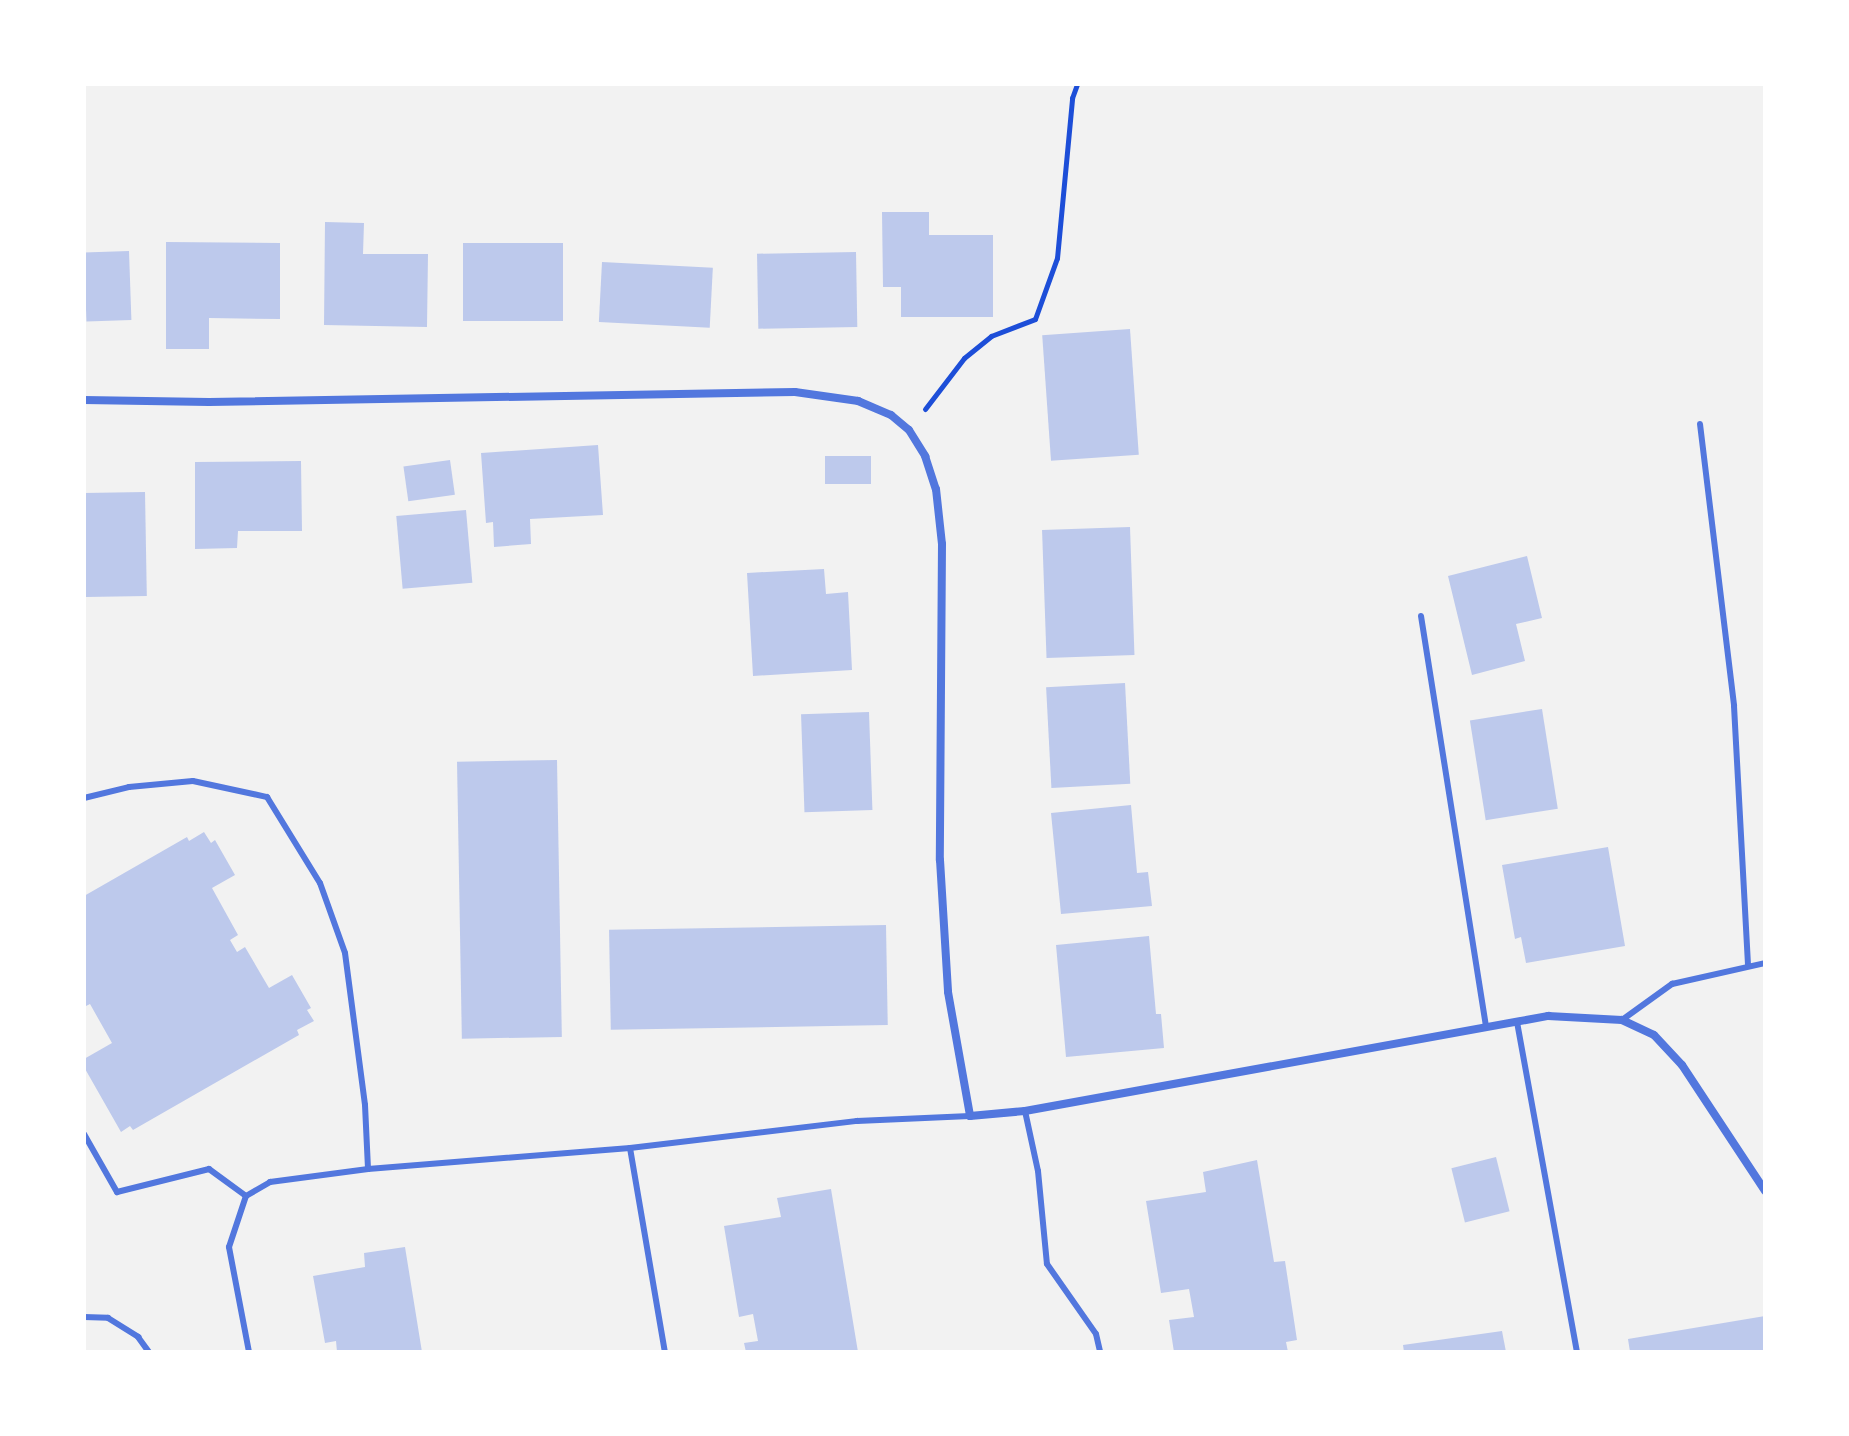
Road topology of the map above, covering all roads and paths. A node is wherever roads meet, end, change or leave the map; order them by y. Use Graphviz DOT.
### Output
graph roads {
  1 [pos="1077,84"];
  2 [pos="84,400"];
  3 [pos="1700,424"];
  4 [pos="909,430"];
  5 [pos="1421,616"];
  6 [pos="84,798"];
  7 [pos="1765,963"];
  8 [pos="1748,965"];
  9 [pos="1622,1020"];
  10 [pos="1517,1022"];
  11 [pos="1486,1027"];
  12 [pos="1025,1111"];
  13 [pos="970,1116"];
  14 [pos="84,1134"];
  15 [pos="630,1148"];
  16 [pos="368,1169"];
  17 [pos="1765,1191"];
  18 [pos="246,1196"];
  19 [pos="84,1317"];
  20 [pos="149,1352"];
  21 [pos="249,1352"];
  22 [pos="665,1352"];
  23 [pos="1100,1352"];
  24 [pos="1577,1352"];
  1 -- 4 [label="path"];
  2 -- 4 [label="street"];
  3 -- 8 [label="lane"];
  4 -- 13 [label="street"];
  5 -- 11 [label="lane"];
  6 -- 16 [label="lane"];
  7 -- 8 [label="lane"];
  8 -- 9 [label="lane"];
  9 -- 10 [label="street"];
  9 -- 17 [label="street"];
  10 -- 11 [label="street"];
  10 -- 24 [label="lane"];
  11 -- 12 [label="street"];
  12 -- 13 [label="street"];
  12 -- 23 [label="lane"];
  13 -- 15 [label="lane"];
  14 -- 18 [label="lane"];
  15 -- 16 [label="lane"];
  15 -- 22 [label="lane"];
  16 -- 18 [label="lane"];
  18 -- 21 [label="lane"];
  19 -- 20 [label="lane"];
}
